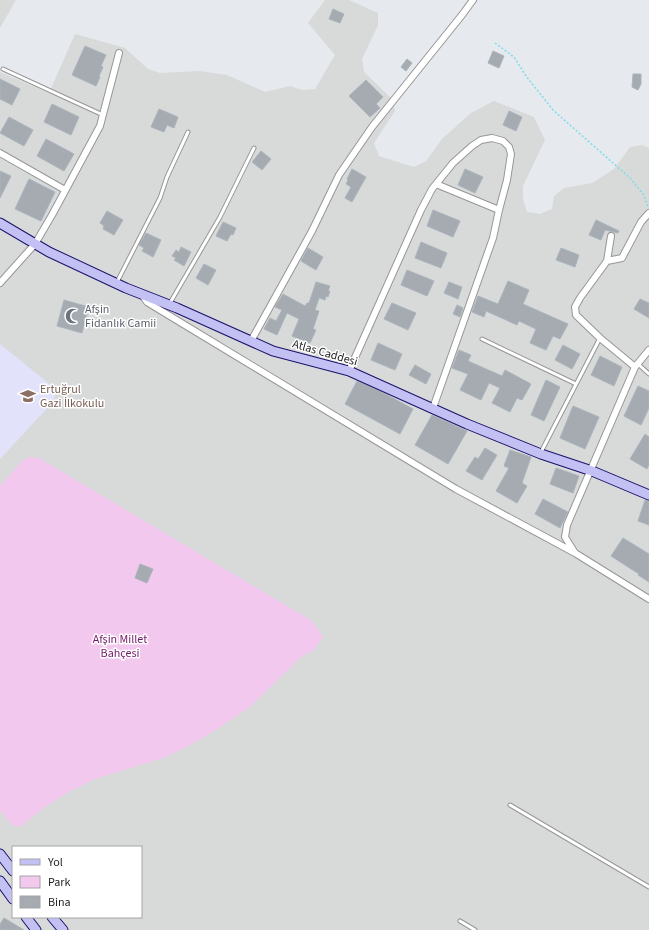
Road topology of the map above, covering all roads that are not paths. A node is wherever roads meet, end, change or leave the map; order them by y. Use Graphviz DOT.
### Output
graph roads {
  1 [pos="473,0"];
  2 [pos="119,53"];
  3 [pos="3,68"];
  4 [pos="103,116"];
  5 [pos="188,132"];
  6 [pos="254,148"];
  7 [pos="0,153"];
  8 [pos="436,184"];
  9 [pos="65,190"];
  10 [pos="499,210"];
  11 [pos="649,212"];
  12 [pos="0,223"];
  13 [pos="611,236"];
  14 [pos="35,244"];
  15 [pos="607,261"];
  16 [pos="0,282"];
  17 [pos="117,284"];
  18 [pos="141,294"];
  19 [pos="169,305"];
  20 [pos="600,338"];
  21 [pos="482,339"];
  22 [pos="251,341"];
  23 [pos="649,350"];
  24 [pos="636,366"];
  25 [pos="349,371"];
  26 [pos="649,374"];
  27 [pos="576,384"];
  28 [pos="433,408"];
  29 [pos="540,454"];
  30 [pos="592,471"];
  31 [pos="649,495"];
  32 [pos="575,553"];
  33 [pos="649,599"];
  34 [pos="510,805"];
  35 [pos="0,854"];
  36 [pos="12,870"];
  37 [pos="0,882"];
  38 [pos="649,886"];
  39 [pos="12,898"];
  40 [pos="27,918"];
  41 [pos="53,918"];
  42 [pos="460,921"];
  43 [pos="36,930"];
  44 [pos="63,930"];
  45 [pos="475,930"];
  1 -- 22 [label="street"];
  2 -- 4 [label="street"];
  3 -- 4 [label="lane"];
  4 -- 9 [label="street"];
  5 -- 17 [label="lane"];
  6 -- 19 [label="lane"];
  7 -- 9 [label="street"];
  8 -- 10 [label="street"];
  8 -- 10 [label="street"];
  8 -- 25 [label="street"];
  9 -- 14 [label="street"];
  10 -- 28 [label="street"];
  11 -- 15 [label="street"];
  12 -- 14 [label="street, Atlas Caddesi"];
  13 -- 15 [label="street"];
  14 -- 16 [label="street"];
  14 -- 17 [label="street, Atlas Caddesi"];
  15 -- 20 [label="street"];
  17 -- 18 [label="street, Atlas Caddesi"];
  18 -- 19 [label="street, Atlas Caddesi"];
  18 -- 32 [label="street"];
  19 -- 22 [label="street, Atlas Caddesi"];
  20 -- 24 [label="street"];
  20 -- 27 [label="lane"];
  21 -- 27 [label="lane"];
  22 -- 25 [label="street, Atlas Caddesi"];
  23 -- 24 [label="street"];
  24 -- 26 [label="lane"];
  24 -- 30 [label="street"];
  25 -- 28 [label="street, Atlas Caddesi"];
  27 -- 29 [label="lane"];
  28 -- 29 [label="street, Atlas Caddesi"];
  29 -- 30 [label="street, Atlas Caddesi"];
  30 -- 31 [label="street, Atlas Caddesi"];
  30 -- 32 [label="street"];
  32 -- 33 [label="street"];
  34 -- 38 [label="lane"];
  35 -- 36 [label="street"];
  37 -- 39 [label="street"];
  40 -- 43 [label="street"];
  41 -- 44 [label="street"];
  42 -- 45 [label="lane"];
}
